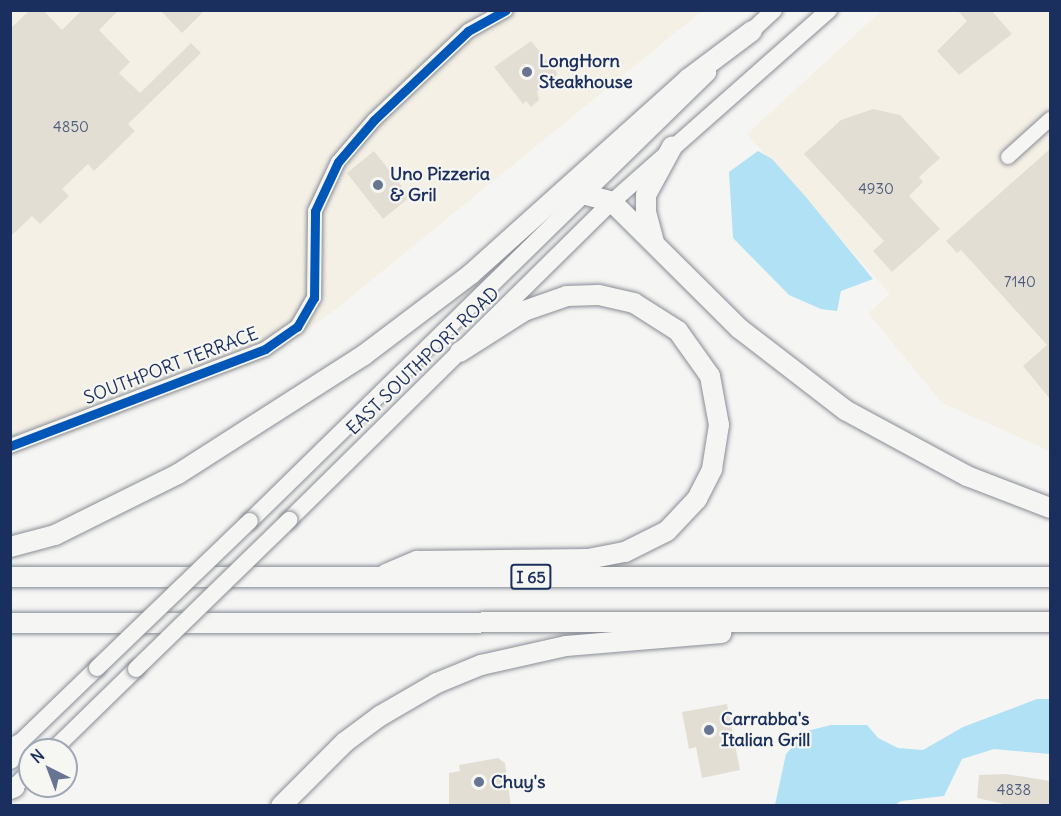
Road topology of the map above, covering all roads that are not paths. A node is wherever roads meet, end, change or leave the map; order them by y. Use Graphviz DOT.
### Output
graph roads {
  1 [pos="506,10"];
  2 [pos="774,10"];
  3 [pos="829,10"];
  4 [pos="752,31"];
  5 [pos="1050,119"];
  6 [pos="672,147"];
  7 [pos="1008,157"];
  8 [pos="582,194"];
  9 [pos="612,202"];
  10 [pos="655,245"];
  11 [pos="460,352"];
  12 [pos="10,446"];
  13 [pos="1050,508"];
  14 [pos="10,547"];
  15 [pos="10,577"];
  16 [pos="1050,577"];
  17 [pos="378,578"];
  18 [pos="832,622"];
  19 [pos="1050,622"];
  20 [pos="10,623"];
  21 [pos="65,738"];
  22 [pos="13,752"];
  23 [pos="281,806"];
  1 -- 12 [label="street, SOUTHPORT TERRACE"];
  2 -- 4 [label="main road, EAST SOUTHPORT ROAD"];
  3 -- 6 [label="main road, EAST SOUTHPORT ROAD"];
  4 -- 8 [label="main road, EAST SOUTHPORT ROAD"];
  4 -- 14 [label="highway"];
  5 -- 7 [label="street"];
  6 -- 9 [label="main road, EAST SOUTHPORT ROAD"];
  6 -- 10 [label="highway"];
  8 -- 9 [label="highway"];
  8 -- 22 [label="main road, EAST SOUTHPORT ROAD, bridge"];
  9 -- 10 [label="highway"];
  9 -- 11 [label="main road, EAST SOUTHPORT ROAD"];
  10 -- 13 [label="highway"];
  11 -- 17 [label="highway"];
  11 -- 21 [label="main road, EAST SOUTHPORT ROAD, bridge"];
  15 -- 17 [label="highway, I 65"];
  16 -- 17 [label="highway, I 65"];
  18 -- 19 [label="highway"];
  18 -- 20 [label="highway"];
  18 -- 23 [label="highway"];
}
